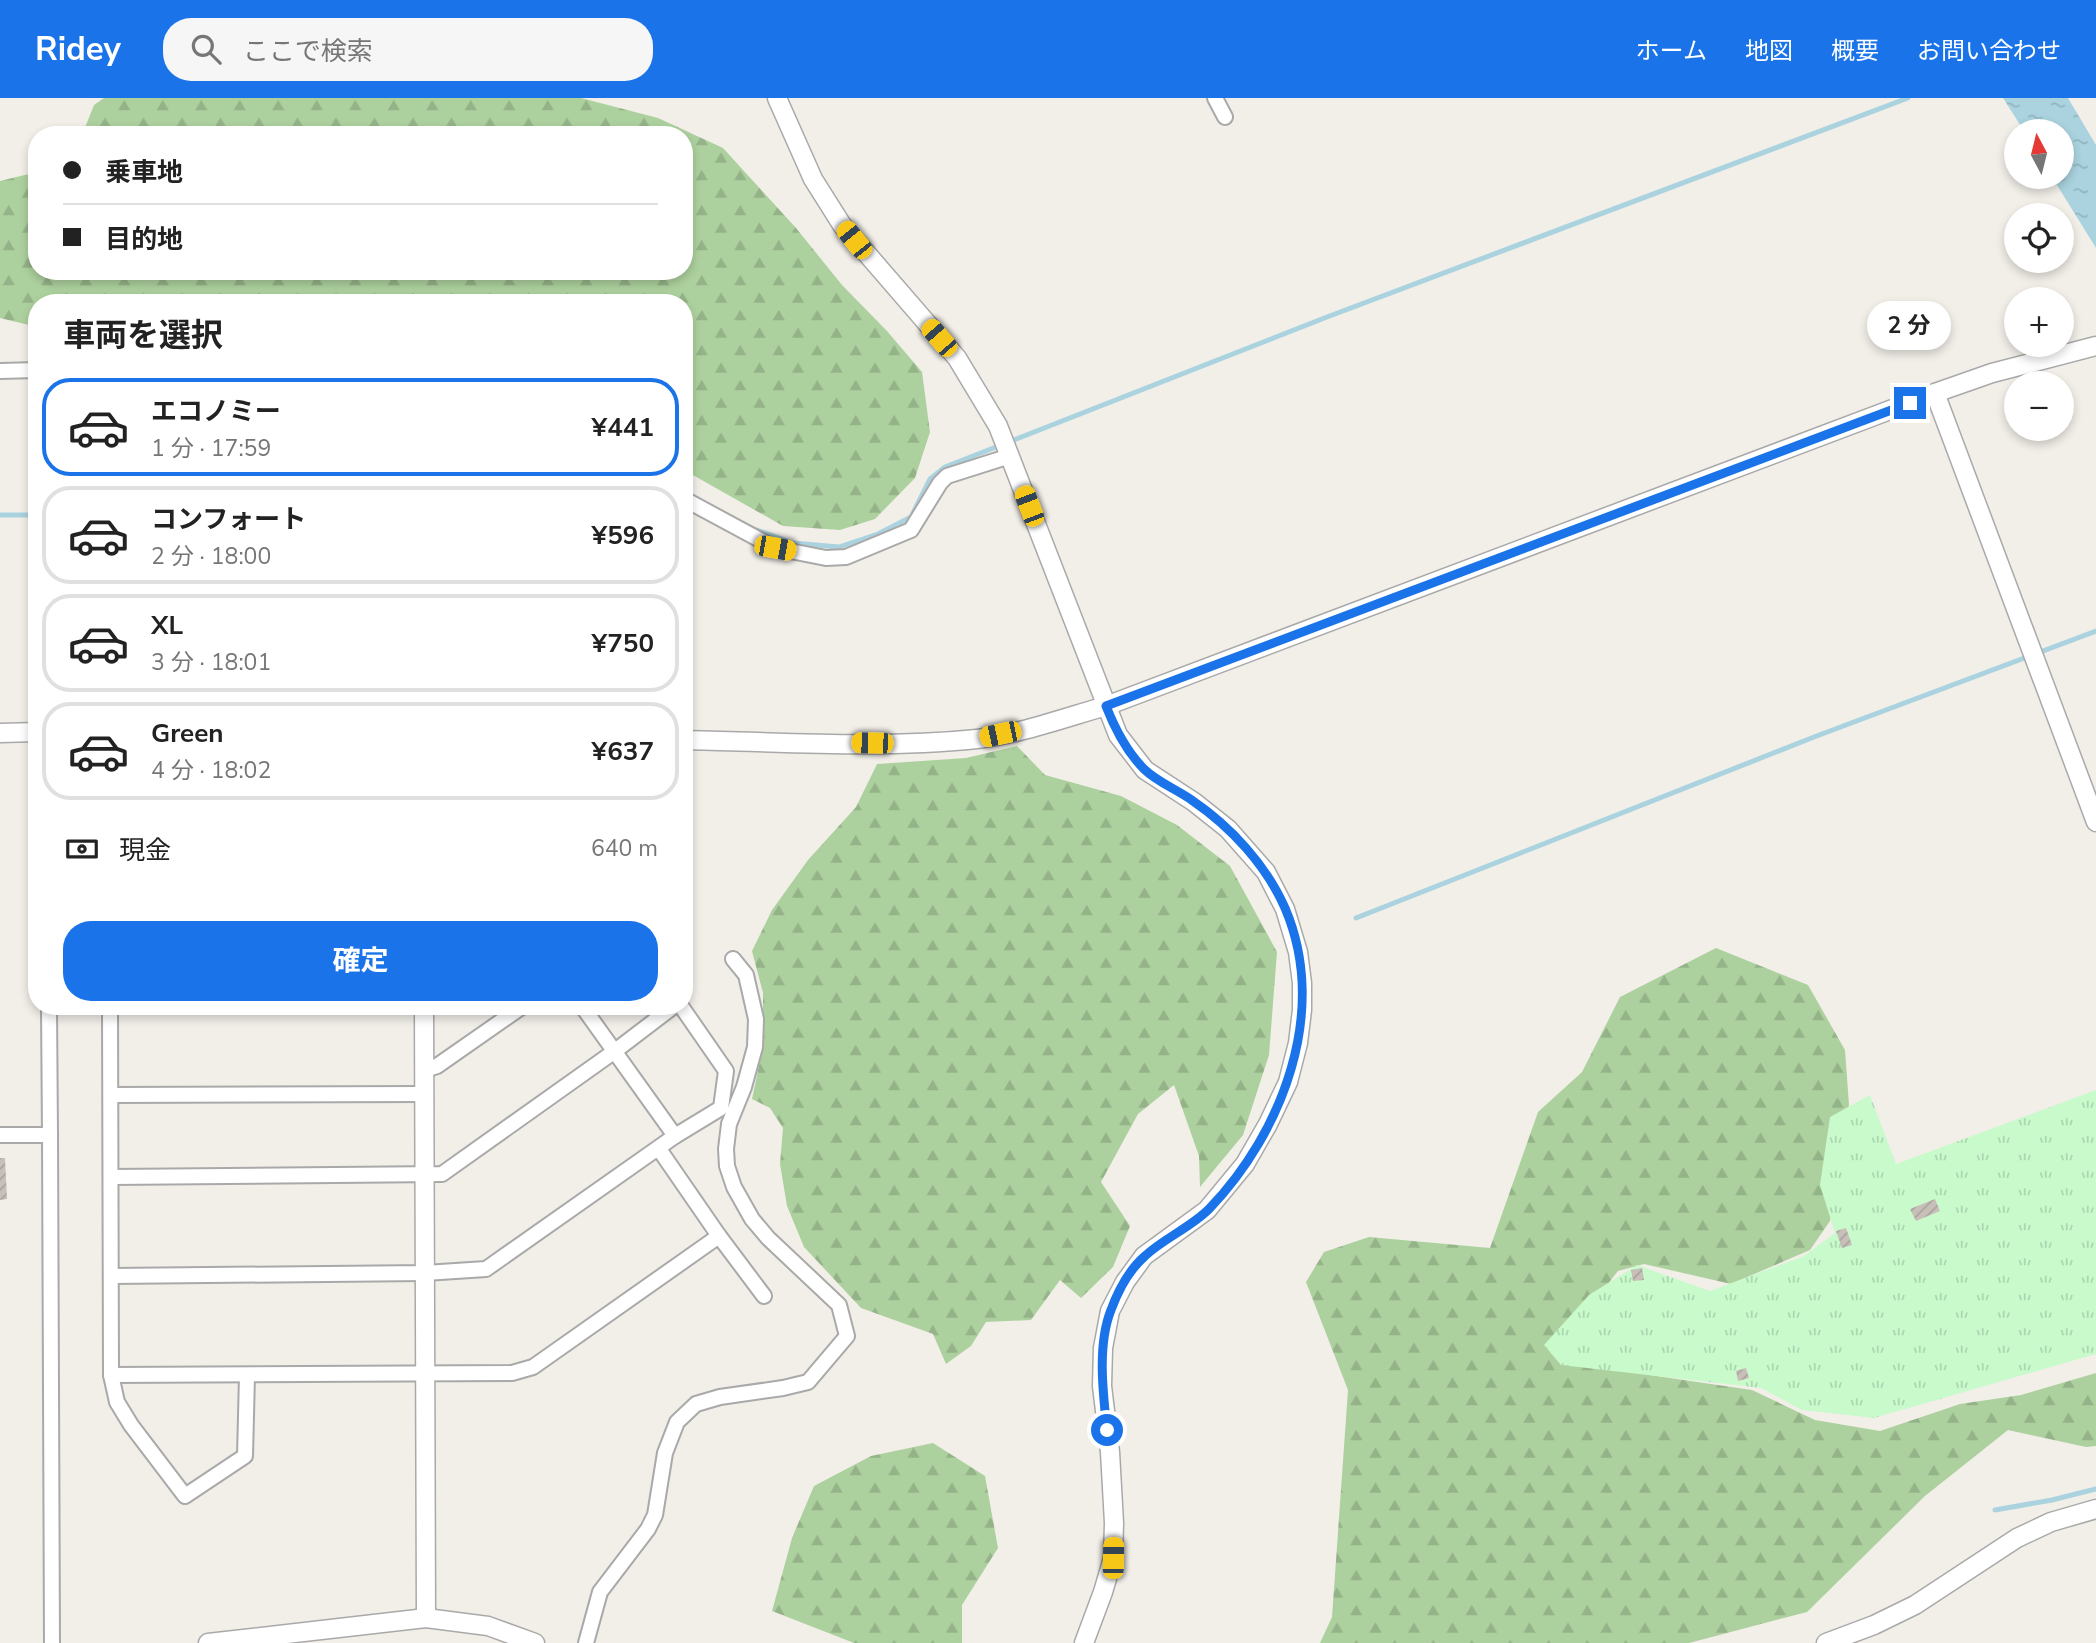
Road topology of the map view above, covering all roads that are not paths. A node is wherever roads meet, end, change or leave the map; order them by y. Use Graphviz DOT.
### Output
graph roads {
  1 [pos="777,98"];
  2 [pos="1215,98"];
  3 [pos="1225,117"];
  4 [pos="2096,346"];
  5 [pos="28,370"];
  6 [pos="0,371"];
  7 [pos="1935,393"];
  8 [pos="1006,447"];
  9 [pos="693,504"];
  10 [pos="1106,706"];
  11 [pos="0,733"];
  12 [pos="28,733"];
  13 [pos="693,740"];
  14 [pos="2096,822"];
  15 [pos="733,959"];
  16 [pos="49,1015"];
  17 [pos="110,1015"];
  18 [pos="424,1015"];
  19 [pos="510,1015"];
  20 [pos="589,1015"];
  21 [pos="662,1015"];
  22 [pos="687,1015"];
  23 [pos="615,1051"];
  24 [pos="425,1070"];
  25 [pos="425,1094"];
  26 [pos="111,1095"];
  27 [pos="0,1135"];
  28 [pos="50,1135"];
  29 [pos="675,1136"];
  30 [pos="659,1149"];
  31 [pos="425,1174"];
  32 [pos="111,1177"];
  33 [pos="719,1236"];
  34 [pos="425,1273"];
  35 [pos="111,1276"];
  36 [pos="764,1296"];
  37 [pos="425,1374"];
  38 [pos="111,1375"];
  39 [pos="247,1375"];
  40 [pos="2096,1509"];
  41 [pos="426,1618"];
  42 [pos="52,1643"];
  43 [pos="208,1643"];
  44 [pos="535,1643"];
  45 [pos="586,1643"];
  46 [pos="1084,1643"];
  47 [pos="1826,1643"];
  1 -- 8 [label="street"];
  2 -- 3 [label="street"];
  4 -- 7 [label="street"];
  5 -- 6 [label="street"];
  7 -- 10 [label="street"];
  7 -- 14 [label="street"];
  8 -- 9 [label="street"];
  8 -- 10 [label="street"];
  10 -- 13 [label="street"];
  10 -- 46 [label="street"];
  11 -- 12 [label="street"];
  15 -- 45 [label="street"];
  16 -- 28 [label="street"];
  17 -- 26 [label="street"];
  18 -- 24 [label="street"];
  19 -- 24 [label="street"];
  20 -- 23 [label="street"];
  21 -- 23 [label="street"];
  22 -- 29 [label="street"];
  23 -- 29 [label="street"];
  23 -- 31 [label="street"];
  24 -- 25 [label="street"];
  25 -- 26 [label="street"];
  25 -- 31 [label="street"];
  26 -- 32 [label="street"];
  27 -- 28 [label="street"];
  28 -- 42 [label="street"];
  29 -- 30 [label="street"];
  30 -- 33 [label="street"];
  30 -- 34 [label="street"];
  31 -- 32 [label="street"];
  31 -- 34 [label="street"];
  32 -- 35 [label="street"];
  33 -- 36 [label="street"];
  33 -- 37 [label="street"];
  34 -- 35 [label="street"];
  34 -- 37 [label="street"];
  35 -- 38 [label="street"];
  37 -- 39 [label="street"];
  37 -- 41 [label="street"];
  38 -- 39 [label="street"];
  38 -- 39 [label="street"];
  40 -- 47 [label="street"];
  41 -- 43 [label="street"];
  41 -- 44 [label="street"];
}
